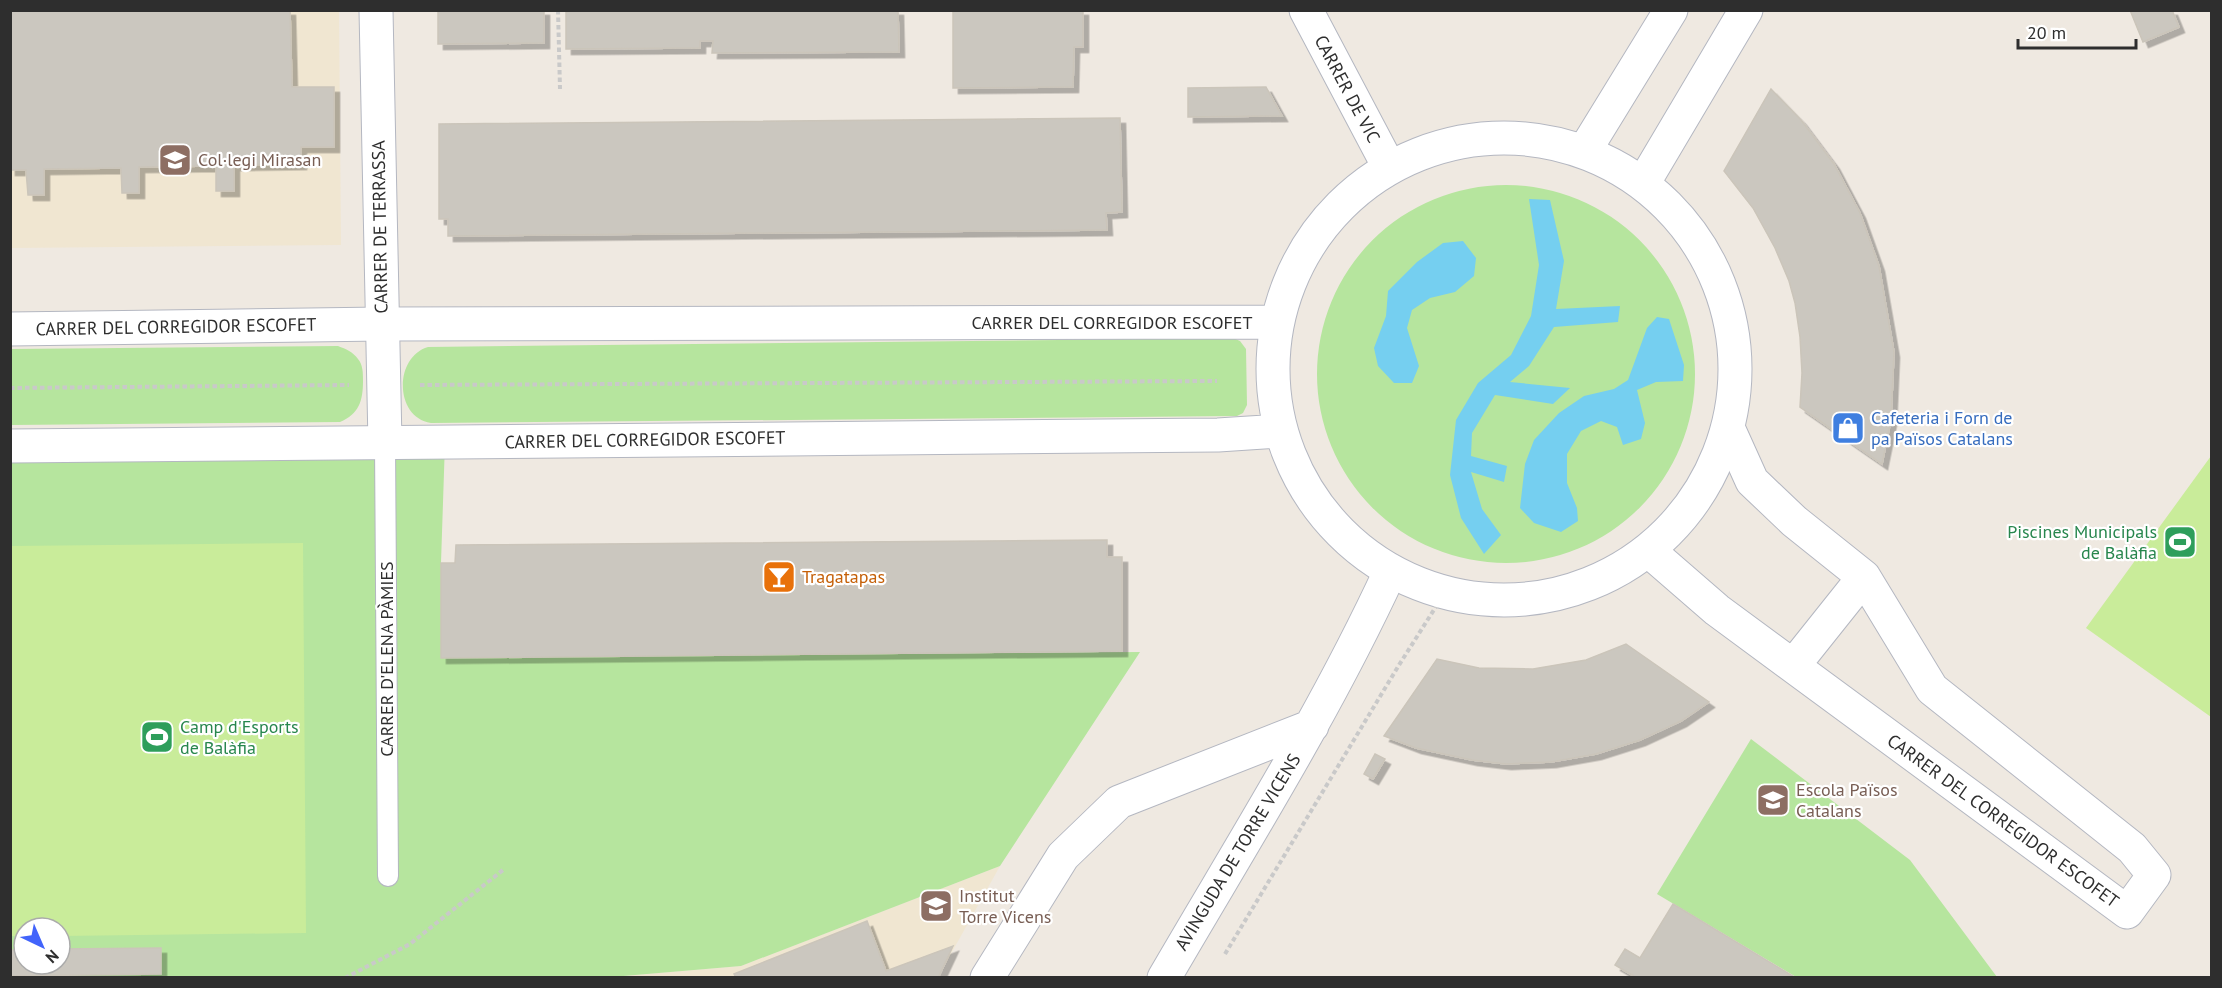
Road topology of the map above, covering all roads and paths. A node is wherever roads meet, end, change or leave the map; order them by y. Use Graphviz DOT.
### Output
graph roads {
  1 [pos="376,10"];
  2 [pos="558,10"];
  3 [pos="1306,10"];
  4 [pos="1671,10"];
  5 [pos="1746,10"];
  6 [pos="560,89"];
  7 [pos="1585,150"];
  8 [pos="1389,167"];
  9 [pos="1644,182"];
  10 [pos="1277,322"];
  11 [pos="382,324"];
  12 [pos="10,329"];
  13 [pos="1217,381"];
  14 [pos="351,385"];
  15 [pos="416,385"];
  16 [pos="10,388"];
  17 [pos="1729,429"];
  18 [pos="1280,431"];
  19 [pos="385,443"];
  20 [pos="10,446"];
  21 [pos="1649,551"];
  22 [pos="1390,572"];
  23 [pos="1864,577"];
  24 [pos="1444,594"];
  25 [pos="1793,666"];
  26 [pos="1312,726"];
  27 [pos="503,870"];
  28 [pos="388,876"];
  29 [pos="1223,957"];
  30 [pos="345,978"];
  31 [pos="987,978"];
  32 [pos="1164,978"];
  1 -- 11 [label="street, CARRER DE TERRASSA"];
  2 -- 6 [label="path"];
  3 -- 8 [label="street, CARRER DE VIC"];
  4 -- 7 [label="street"];
  5 -- 9 [label="street"];
  7 -- 8 [label="street"];
  7 -- 9 [label="street"];
  8 -- 10 [label="street"];
  9 -- 17 [label="street"];
  10 -- 11 [label="street, CARRER DEL CORREGIDOR ESCOFET"];
  10 -- 18 [label="street"];
  11 -- 12 [label="street, CARRER DEL CORREGIDOR ESCOFET"];
  11 -- 19 [label="street, CARRER DE TERRASSA"];
  13 -- 15 [label="path"];
  14 -- 16 [label="path"];
  17 -- 21 [label="street"];
  17 -- 23 [label="street, CARRER DEL CORREGIDOR ESCOFET"];
  18 -- 19 [label="street, CARRER DEL CORREGIDOR ESCOFET"];
  18 -- 22 [label="street"];
  19 -- 20 [label="street, CARRER DEL CORREGIDOR ESCOFET"];
  19 -- 28 [label="lane, CARRER D'ELENA PÀMIES"];
  21 -- 24 [label="street"];
  21 -- 25 [label="street, CARRER DEL CORREGIDOR ESCOFET"];
  22 -- 24 [label="street"];
  22 -- 26 [label="street, AVINGUDA DE TORRE VICENS"];
  23 -- 25 [label="street"];
  23 -- 25 [label="street, CARRER DEL CORREGIDOR ESCOFET"];
  24 -- 29 [label="path"];
  26 -- 31 [label="street, AVINGUDA DE TORRE VICENS"];
  26 -- 32 [label="street, AVINGUDA DE TORRE VICENS"];
  27 -- 30 [label="path"];
}
